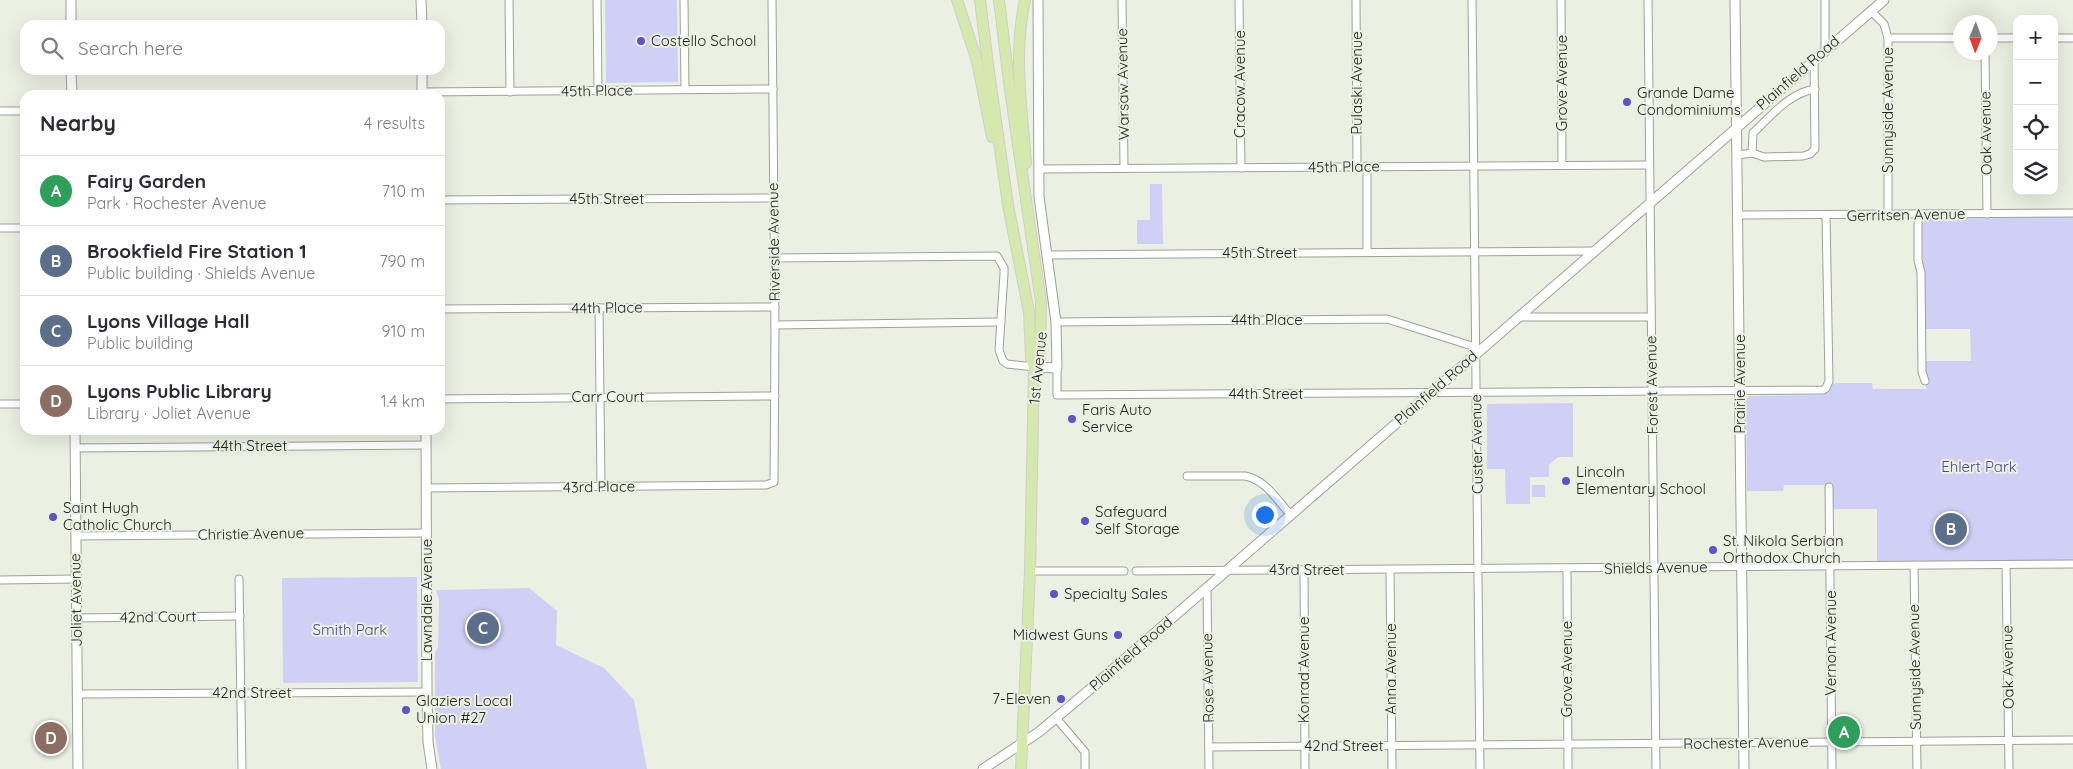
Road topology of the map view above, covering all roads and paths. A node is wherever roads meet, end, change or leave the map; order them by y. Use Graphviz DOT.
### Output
graph roads {
  1 [pos="71,0"];
  2 [pos="422,0"];
  3 [pos="509,0"];
  4 [pos="597,0"];
  5 [pos="684,0"];
  6 [pos="772,0"];
  7 [pos="957,0"];
  8 [pos="980,0"];
  9 [pos="999,0"];
  10 [pos="1025,0"];
  11 [pos="1038,0"];
  12 [pos="1122,0"];
  13 [pos="1239,0"];
  14 [pos="1356,0"];
  15 [pos="1472,0"];
  16 [pos="1561,0"];
  17 [pos="1648,0"];
  18 [pos="1735,0"];
  19 [pos="1825,0"];
  20 [pos="1884,0"];
  21 [pos="1871,11"];
  22 [pos="71,20"];
  23 [pos="422,20"];
  24 [pos="1888,38"];
  25 [pos="1953,38"];
  26 [pos="1998,38"];
  27 [pos="2013,38"];
  28 [pos="2058,38"];
  29 [pos="2073,38"];
  30 [pos="1825,49"];
  31 [pos="1038,53"];
  32 [pos="1814,59"];
  33 [pos="1986,60"];
  34 [pos="72,75"];
  35 [pos="422,75"];
  36 [pos="685,89"];
  37 [pos="772,89"];
  38 [pos="1815,89"];
  39 [pos="72,90"];
  40 [pos="422,90"];
  41 [pos="598,91"];
  42 [pos="510,92"];
  43 [pos="445,93"];
  44 [pos="0,111"];
  45 [pos="20,111"];
  46 [pos="1737,127"];
  47 [pos="1752,153"];
  48 [pos="1738,155"];
  49 [pos="1562,165"];
  50 [pos="1649,165"];
  51 [pos="1357,166"];
  52 [pos="1367,166"];
  53 [pos="1474,166"];
  54 [pos="1124,168"];
  55 [pos="1241,168"];
  56 [pos="1039,169"];
  57 [pos="773,198"];
  58 [pos="445,200"];
  59 [pos="1650,203"];
  60 [pos="2073,213"];
  61 [pos="1987,214"];
  62 [pos="1739,215"];
  63 [pos="1826,215"];
  64 [pos="1888,215"];
  65 [pos="1918,215"];
  66 [pos="1012,224"];
  67 [pos="0,228"];
  68 [pos="20,228"];
  69 [pos="1032,239"];
  70 [pos="1595,251"];
  71 [pos="1368,252"];
  72 [pos="1474,252"];
  73 [pos="1046,255"];
  74 [pos="774,258"];
  75 [pos="775,307"];
  76 [pos="599,308"];
  77 [pos="445,310"];
  78 [pos="1520,317"];
  79 [pos="1651,317"];
  80 [pos="1001,322"];
  81 [pos="1056,322"];
  82 [pos="775,325"];
  83 [pos="1475,351"];
  84 [pos="1034,367"];
  85 [pos="1057,368"];
  86 [pos="1925,381"];
  87 [pos="1740,391"];
  88 [pos="1652,392"];
  89 [pos="1431,393"];
  90 [pos="1476,394"];
  91 [pos="1057,395"];
  92 [pos="775,396"];
  93 [pos="600,397"];
  94 [pos="445,398"];
  95 [pos="0,404"];
  96 [pos="20,404"];
  97 [pos="75,435"];
  98 [pos="426,435"];
  99 [pos="426,444"];
  100 [pos="75,448"];
  101 [pos="1186,476"];
  102 [pos="772,483"];
  103 [pos="601,487"];
  104 [pos="1829,487"];
  105 [pos="426,488"];
  106 [pos="1290,514"];
  107 [pos="426,533"];
  108 [pos="76,536"];
  109 [pos="2073,564"];
  110 [pos="2006,565"];
  111 [pos="1830,566"];
  112 [pos="1914,566"];
  113 [pos="1742,567"];
  114 [pos="1653,568"];
  115 [pos="1478,569"];
  116 [pos="1567,569"];
  117 [pos="1227,570"];
  118 [pos="1304,570"];
  119 [pos="1390,570"];
  120 [pos="1030,571"];
  121 [pos="1124,571"];
  122 [pos="1136,571"];
  123 [pos="76,579"];
  124 [pos="239,579"];
  125 [pos="0,580"];
  126 [pos="1208,588"];
  127 [pos="240,616"];
  128 [pos="76,618"];
  129 [pos="427,692"];
  130 [pos="241,693"];
  131 [pos="78,694"];
  132 [pos="1056,718"];
  133 [pos="1916,740"];
  134 [pos="2009,740"];
  135 [pos="2073,740"];
  136 [pos="1832,742"];
  137 [pos="1022,743"];
  138 [pos="1656,744"];
  139 [pos="1744,744"];
  140 [pos="1392,746"];
  141 [pos="1479,746"];
  142 [pos="1568,746"];
  143 [pos="1209,747"];
  144 [pos="1305,747"];
  145 [pos="78,769"];
  146 [pos="242,769"];
  147 [pos="432,769"];
  148 [pos="983,769"];
  149 [pos="1021,769"];
  150 [pos="1085,769"];
  151 [pos="1209,769"];
  152 [pos="1305,769"];
  153 [pos="1392,769"];
  154 [pos="1480,769"];
  155 [pos="1568,769"];
  156 [pos="1656,769"];
  157 [pos="1744,769"];
  158 [pos="1832,769"];
  159 [pos="1917,769"];
  160 [pos="2009,769"];
  1 -- 22 [label="street"];
  2 -- 23 [label="street"];
  3 -- 42 [label="street"];
  4 -- 41 [label="street"];
  5 -- 36 [label="street"];
  6 -- 37 [label="street, Riverside Avenue"];
  7 -- 66 [label="main road"];
  8 -- 66 [label="main road, 1st Avenue"];
  9 -- 69 [label="main road, 1st Avenue"];
  10 -- 31 [label="street"];
  10 -- 69 [label="main road"];
  11 -- 31 [label="street"];
  12 -- 54 [label="street, Warsaw Avenue"];
  13 -- 55 [label="street, Cracow Avenue"];
  14 -- 51 [label="street, Pulaski Avenue"];
  15 -- 53 [label="street, Custer Avenue"];
  16 -- 49 [label="street, Grove Avenue"];
  17 -- 50 [label="street, Forest Avenue"];
  18 -- 46 [label="street, Prairie Avenue"];
  19 -- 30 [label="street"];
  20 -- 21 [label="street, Plainfield Road"];
  21 -- 24 [label="street, Sunnyside Avenue"];
  21 -- 30 [label="street, Plainfield Road"];
  24 -- 25 [label="street"];
  24 -- 64 [label="street, Sunnyside Avenue"];
  26 -- 27 [label="street"];
  28 -- 29 [label="street"];
  30 -- 32 [label="street, Plainfield Road"];
  31 -- 56 [label="street"];
  32 -- 38 [label="street"];
  32 -- 46 [label="street, Plainfield Road"];
  33 -- 61 [label="street, Oak Avenue"];
  34 -- 39 [label="street"];
  35 -- 40 [label="street"];
  36 -- 37 [label="street, 45th Place"];
  36 -- 41 [label="street, 45th Place"];
  37 -- 57 [label="street, Riverside Avenue"];
  38 -- 47 [label="street"];
  38 -- 47 [label="street"];
  41 -- 42 [label="street, 45th Place"];
  42 -- 43 [label="street, 45th Place"];
  44 -- 45 [label="street"];
  46 -- 48 [label="street, Prairie Avenue"];
  46 -- 59 [label="street, Plainfield Road"];
  47 -- 48 [label="street"];
  48 -- 62 [label="street, Prairie Avenue"];
  49 -- 50 [label="street, 45th Place"];
  49 -- 53 [label="street, 45th Place"];
  50 -- 59 [label="street, Forest Avenue"];
  51 -- 52 [label="street, 45th Place"];
  51 -- 55 [label="street, 45th Place"];
  52 -- 53 [label="street, 45th Place"];
  52 -- 71 [label="street"];
  53 -- 72 [label="street, Custer Avenue"];
  54 -- 55 [label="street, 45th Place"];
  54 -- 56 [label="street, 45th Place"];
  56 -- 73 [label="street"];
  57 -- 58 [label="street, 45th Street"];
  57 -- 74 [label="street, Riverside Avenue"];
  59 -- 70 [label="street, Plainfield Road"];
  59 -- 79 [label="street, Forest Avenue"];
  60 -- 61 [label="street, Gerritsen Avenue"];
  61 -- 65 [label="street, Gerritsen Avenue"];
  62 -- 63 [label="street, Gerritsen Avenue"];
  62 -- 87 [label="street, Prairie Avenue"];
  63 -- 64 [label="street, Gerritsen Avenue"];
  63 -- 87 [label="street, 44th Street"];
  64 -- 65 [label="street, Gerritsen Avenue"];
  65 -- 86 [label="street"];
  66 -- 84 [label="main road, 1st Avenue"];
  67 -- 68 [label="street"];
  69 -- 84 [label="main road, 1st Avenue"];
  70 -- 72 [label="street"];
  70 -- 78 [label="street, Plainfield Road"];
  71 -- 72 [label="street, 45th Street"];
  71 -- 73 [label="street, 45th Street"];
  72 -- 83 [label="street, Custer Avenue"];
  73 -- 81 [label="street"];
  74 -- 75 [label="street, Riverside Avenue"];
  74 -- 80 [label="street"];
  75 -- 76 [label="street, 44th Place"];
  75 -- 82 [label="street, Riverside Avenue"];
  76 -- 77 [label="street, 44th Place"];
  76 -- 93 [label="street"];
  78 -- 79 [label="street"];
  78 -- 83 [label="street, Plainfield Road"];
  79 -- 88 [label="street, Forest Avenue"];
  80 -- 82 [label="street"];
  80 -- 84 [label="street"];
  81 -- 83 [label="street, 44th Place"];
  81 -- 85 [label="street"];
  82 -- 92 [label="street, Riverside Avenue"];
  83 -- 89 [label="street, Plainfield Road"];
  83 -- 90 [label="street, Custer Avenue"];
  84 -- 85 [label="street"];
  84 -- 120 [label="main road, 1st Avenue"];
  85 -- 91 [label="street, 1st Avenue"];
  87 -- 88 [label="street, 44th Street"];
  87 -- 113 [label="street, Prairie Avenue"];
  88 -- 90 [label="street, 44th Street"];
  88 -- 114 [label="street, Forest Avenue"];
  89 -- 90 [label="street, 44th Street"];
  89 -- 91 [label="street, 44th Street"];
  89 -- 106 [label="street, Plainfield Road"];
  90 -- 115 [label="street, Custer Avenue"];
  92 -- 93 [label="street, Carr Court"];
  92 -- 102 [label="street, Riverside Avenue"];
  93 -- 94 [label="street, Carr Court"];
  93 -- 103 [label="street"];
  95 -- 96 [label="street"];
  97 -- 100 [label="street, Joliet Avenue"];
  98 -- 99 [label="street, Lawndale Avenue"];
  99 -- 100 [label="street, 44th Street"];
  99 -- 105 [label="street, Lawndale Avenue"];
  100 -- 108 [label="street, Joliet Avenue"];
  101 -- 106 [label="street"];
  102 -- 103 [label="street, 43rd Place"];
  103 -- 105 [label="street, 43rd Place"];
  104 -- 111 [label="street, Vernon Avenue"];
  105 -- 107 [label="street, Lawndale Avenue"];
  106 -- 117 [label="street, Plainfield Road"];
  107 -- 108 [label="street, Christie Avenue"];
  107 -- 129 [label="street, Lawndale Avenue"];
  108 -- 123 [label="street, Joliet Avenue"];
  109 -- 110 [label="street, Shields Avenue"];
  110 -- 112 [label="street, Shields Avenue"];
  110 -- 134 [label="street, Oak Avenue"];
  111 -- 112 [label="street, Shields Avenue"];
  111 -- 113 [label="street, Shields Avenue"];
  111 -- 136 [label="street, Vernon Avenue"];
  112 -- 133 [label="street, Sunnyside Avenue"];
  113 -- 114 [label="street, Shields Avenue"];
  113 -- 139 [label="street, Prairie Avenue"];
  114 -- 116 [label="street, Shields Avenue"];
  114 -- 138 [label="street, Forest Avenue"];
  115 -- 116 [label="street, Shields Avenue"];
  115 -- 119 [label="street, 43rd Street"];
  115 -- 141 [label="street, Custer Avenue"];
  116 -- 142 [label="street, Grove Avenue"];
  117 -- 118 [label="street, 43rd Street"];
  117 -- 122 [label="street, 43rd Street"];
  117 -- 126 [label="street, Plainfield Road"];
  118 -- 119 [label="street, 43rd Street"];
  118 -- 144 [label="street, Konrad Avenue"];
  119 -- 140 [label="street, Anna Avenue"];
  120 -- 121 [label="street"];
  120 -- 137 [label="main road, 1st Avenue"];
  123 -- 125 [label="street"];
  123 -- 128 [label="street, Joliet Avenue"];
  124 -- 127 [label="street"];
  126 -- 132 [label="street, Plainfield Road"];
  126 -- 143 [label="street, Rose Avenue"];
  127 -- 128 [label="street, 42nd Court"];
  127 -- 130 [label="street"];
  128 -- 131 [label="street, Joliet Avenue"];
  129 -- 130 [label="street, 42nd Street"];
  129 -- 147 [label="street, Lawndale Avenue"];
  130 -- 131 [label="street, 42nd Street"];
  130 -- 146 [label="street"];
  131 -- 145 [label="street, Joliet Avenue"];
  132 -- 137 [label="street, Plainfield Road"];
  132 -- 150 [label="street"];
  133 -- 134 [label="street, Rochester Avenue"];
  133 -- 136 [label="street, Rochester Avenue"];
  133 -- 159 [label="street, Sunnyside Avenue"];
  134 -- 135 [label="street, Rochester Avenue"];
  134 -- 160 [label="street, Oak Avenue"];
  136 -- 139 [label="street, Rochester Avenue"];
  136 -- 158 [label="street, Vernon Avenue"];
  137 -- 148 [label="street, Plainfield Road"];
  137 -- 149 [label="main road, 1st Avenue"];
  138 -- 139 [label="street, Rochester Avenue"];
  138 -- 142 [label="street, Rochester Avenue"];
  138 -- 156 [label="street, Forest Avenue"];
  139 -- 157 [label="street, Prairie Avenue"];
  140 -- 141 [label="street, 42nd Street"];
  140 -- 144 [label="street, 42nd Street"];
  140 -- 153 [label="street, Anna Avenue"];
  141 -- 142 [label="street, Rochester Avenue"];
  141 -- 154 [label="street, Custer Avenue"];
  142 -- 155 [label="street, Grove Avenue"];
  143 -- 144 [label="street, 42nd Street"];
  143 -- 151 [label="street, Rose Avenue"];
  144 -- 152 [label="street, Konrad Avenue"];
}
